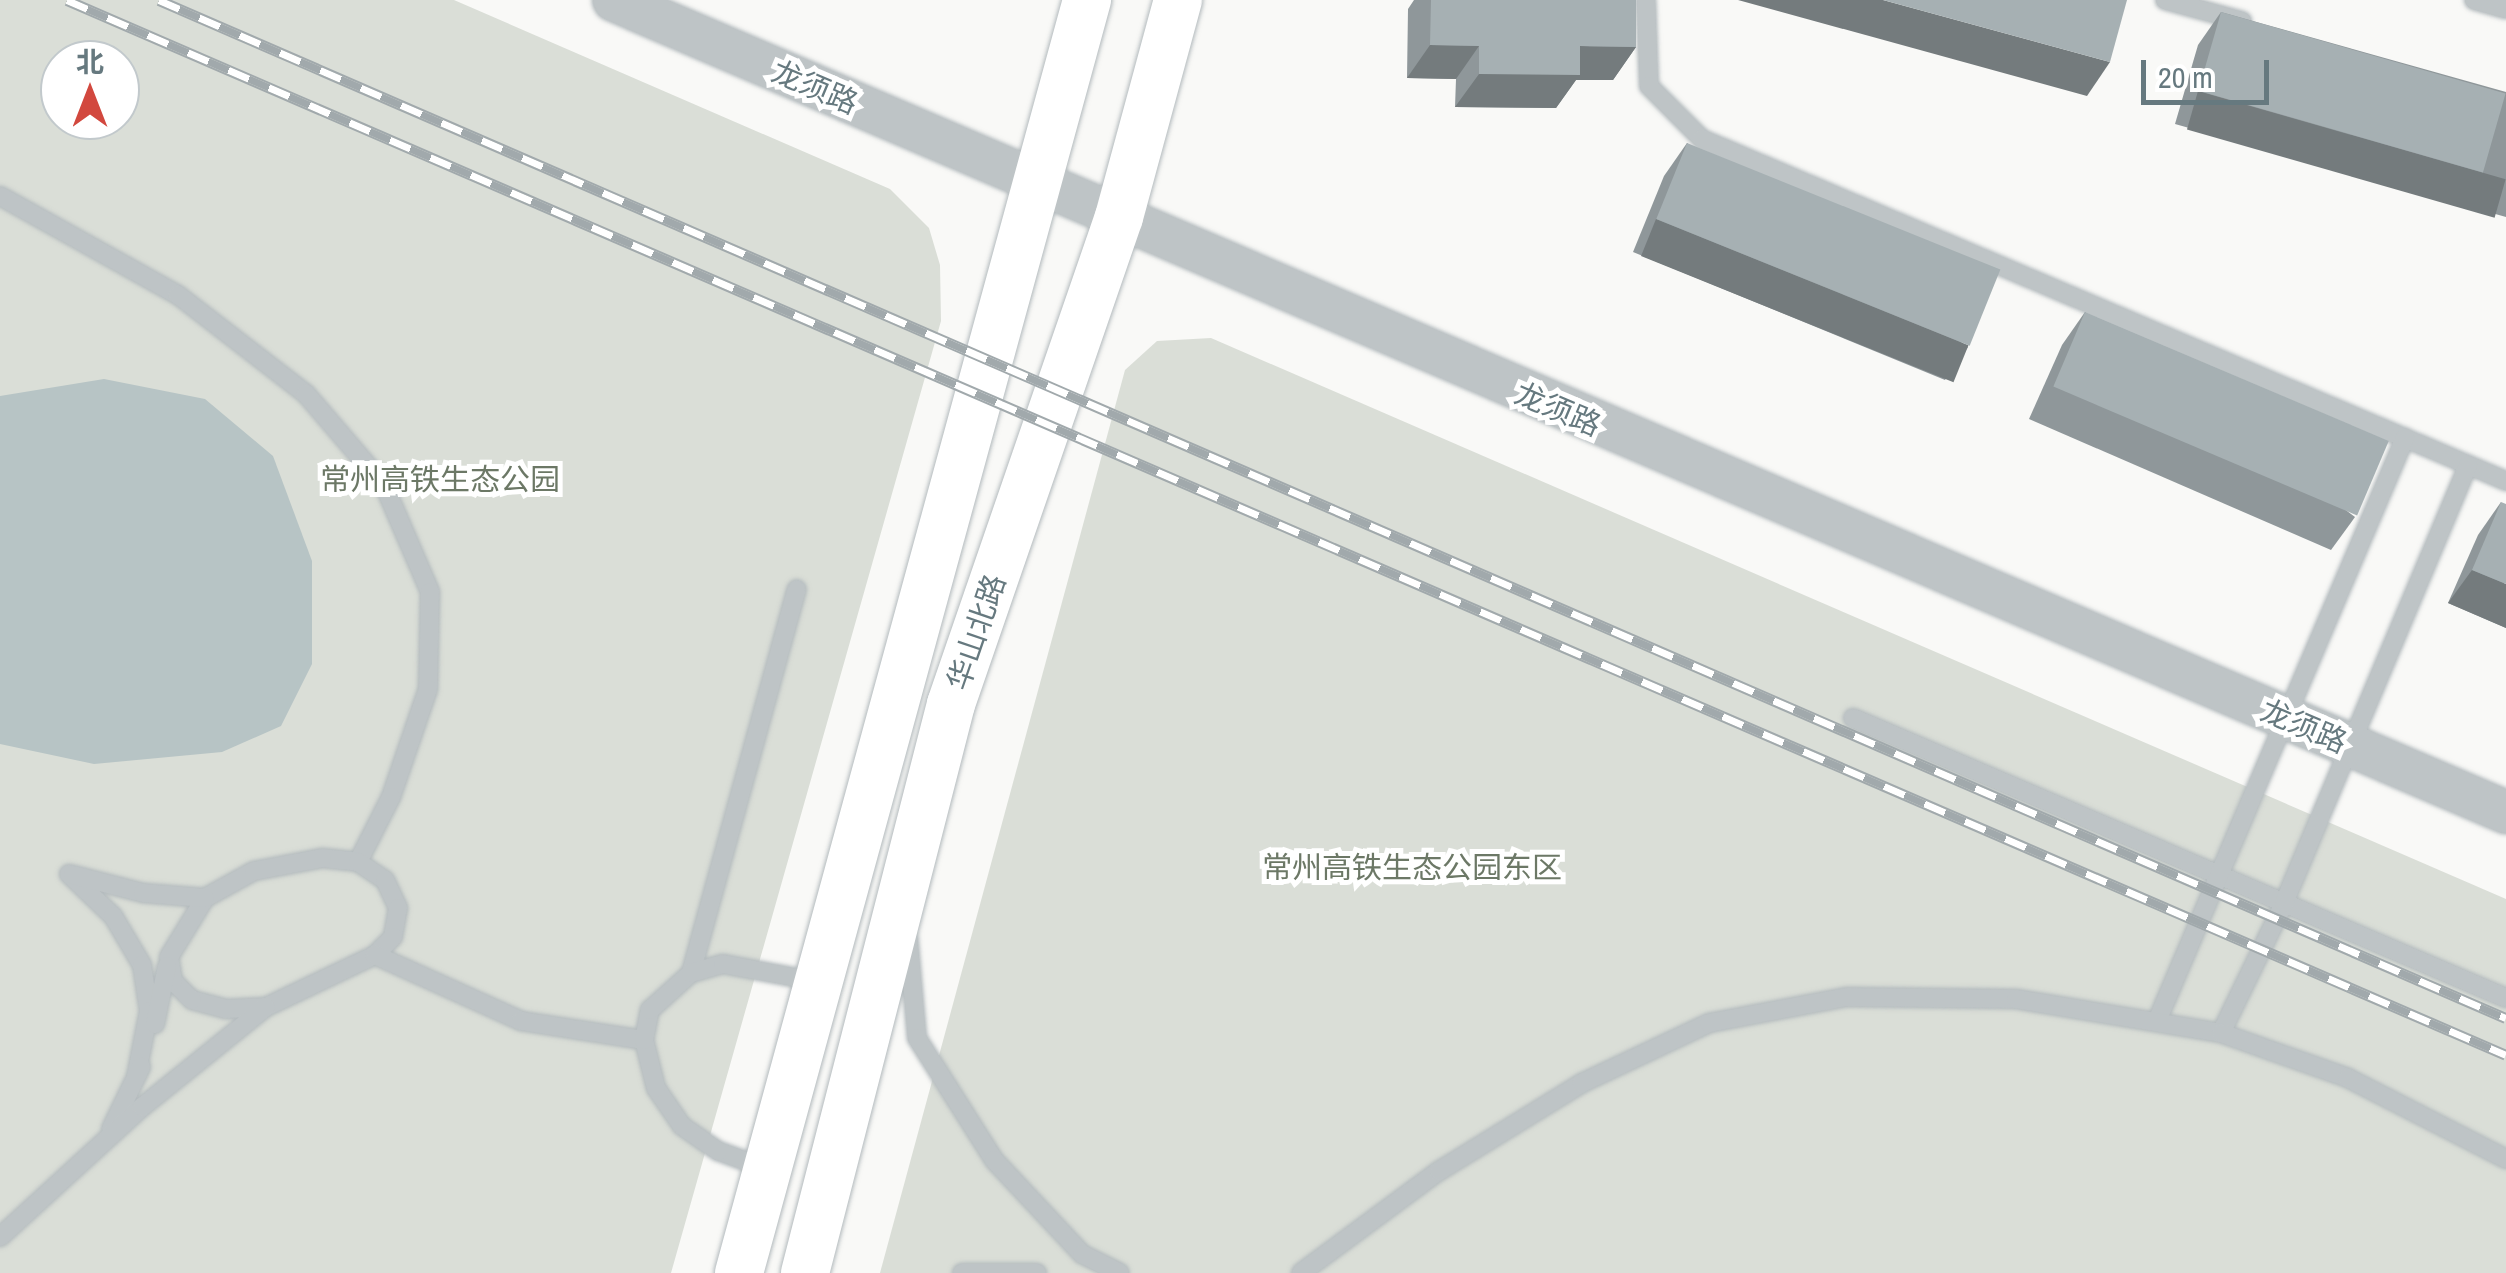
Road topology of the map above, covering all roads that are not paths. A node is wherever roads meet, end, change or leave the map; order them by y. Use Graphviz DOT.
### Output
graph roads {
  1 [pos="614,0"];
  2 [pos="1087,0"];
  3 [pos="1178,0"];
  4 [pos="1646,0"];
  5 [pos="2165,0"];
  6 [pos="2474,0"];
  7 [pos="2506,9"];
  8 [pos="2260,26"];
  9 [pos="1037,184"];
  10 [pos="0,196"];
  11 [pos="1118,217"];
  12 [pos="2405,438"];
  13 [pos="2468,465"];
  14 [pos="2506,481"];
  15 [pos="797,589"];
  16 [pos="1853,718"];
  17 [pos="2284,718"];
  18 [pos="2351,746"];
  19 [pos="2506,812"];
  20 [pos="358,862"];
  21 [pos="2219,876"];
  22 [pos="904,884"];
  23 [pos="205,898"];
  24 [pos="2284,903"];
  25 [pos="376,955"];
  26 [pos="169,956"];
  27 [pos="142,965"];
  28 [pos="690,973"];
  29 [pos="819,982"];
  30 [pos="164,988"];
  31 [pos="2506,998"];
  32 [pos="192,1000"];
  33 [pos="266,1006"];
  34 [pos="2157,1021"];
  35 [pos="2221,1033"];
  36 [pos="644,1040"];
  37 [pos="136,1077"];
  38 [pos="106,1139"];
  39 [pos="2506,1159"];
  40 [pos="767,1168"];
  41 [pos="0,1237"];
  42 [pos="739,1273"];
  43 [pos="805,1273"];
  44 [pos="962,1273"];
  45 [pos="1037,1273"];
  46 [pos="1120,1273"];
  47 [pos="1301,1273"];
  1 -- 9 [label="street, 龙须路"];
  2 -- 9 [label="main road, 华山北路"];
  3 -- 11 [label="main road, 华山北路"];
  4 -- 12 [label="lane"];
  5 -- 8 [label="lane"];
  6 -- 7 [label="lane"];
  9 -- 11 [label="street, 龙须路"];
  9 -- 29 [label="main road, 华山北路"];
  10 -- 20 [label="lane"];
  11 -- 17 [label="street, 龙须路"];
  11 -- 22 [label="main road, 华山北路"];
  12 -- 13 [label="lane"];
  12 -- 17 [label="lane"];
  13 -- 14 [label="lane"];
  13 -- 18 [label="lane"];
  15 -- 28 [label="lane"];
  16 -- 21 [label="lane"];
  17 -- 18 [label="street, 龙须路"];
  17 -- 21 [label="lane"];
  18 -- 19 [label="street, 龙须路"];
  18 -- 24 [label="lane"];
  20 -- 23 [label="lane"];
  20 -- 25 [label="lane"];
  21 -- 24 [label="lane"];
  21 -- 34 [label="lane"];
  22 -- 43 [label="main road, 华山北路"];
  22 -- 46 [label="lane"];
  23 -- 26 [label="lane"];
  23 -- 27 [label="lane"];
  24 -- 31 [label="lane"];
  24 -- 35 [label="lane"];
  25 -- 33 [label="lane"];
  25 -- 36 [label="lane"];
  26 -- 30 [label="lane"];
  26 -- 32 [label="lane"];
  27 -- 30 [label="lane"];
  27 -- 37 [label="lane"];
  28 -- 29 [label="lane"];
  28 -- 36 [label="lane"];
  29 -- 40 [label="main road, 华山北路"];
  30 -- 32 [label="lane"];
  30 -- 37 [label="lane"];
  32 -- 33 [label="lane"];
  33 -- 38 [label="lane"];
  34 -- 35 [label="lane"];
  34 -- 47 [label="lane"];
  35 -- 39 [label="lane"];
  36 -- 40 [label="lane"];
  37 -- 38 [label="lane"];
  38 -- 41 [label="lane"];
  40 -- 42 [label="main road, 华山北路"];
  44 -- 45 [label="lane"];
}
